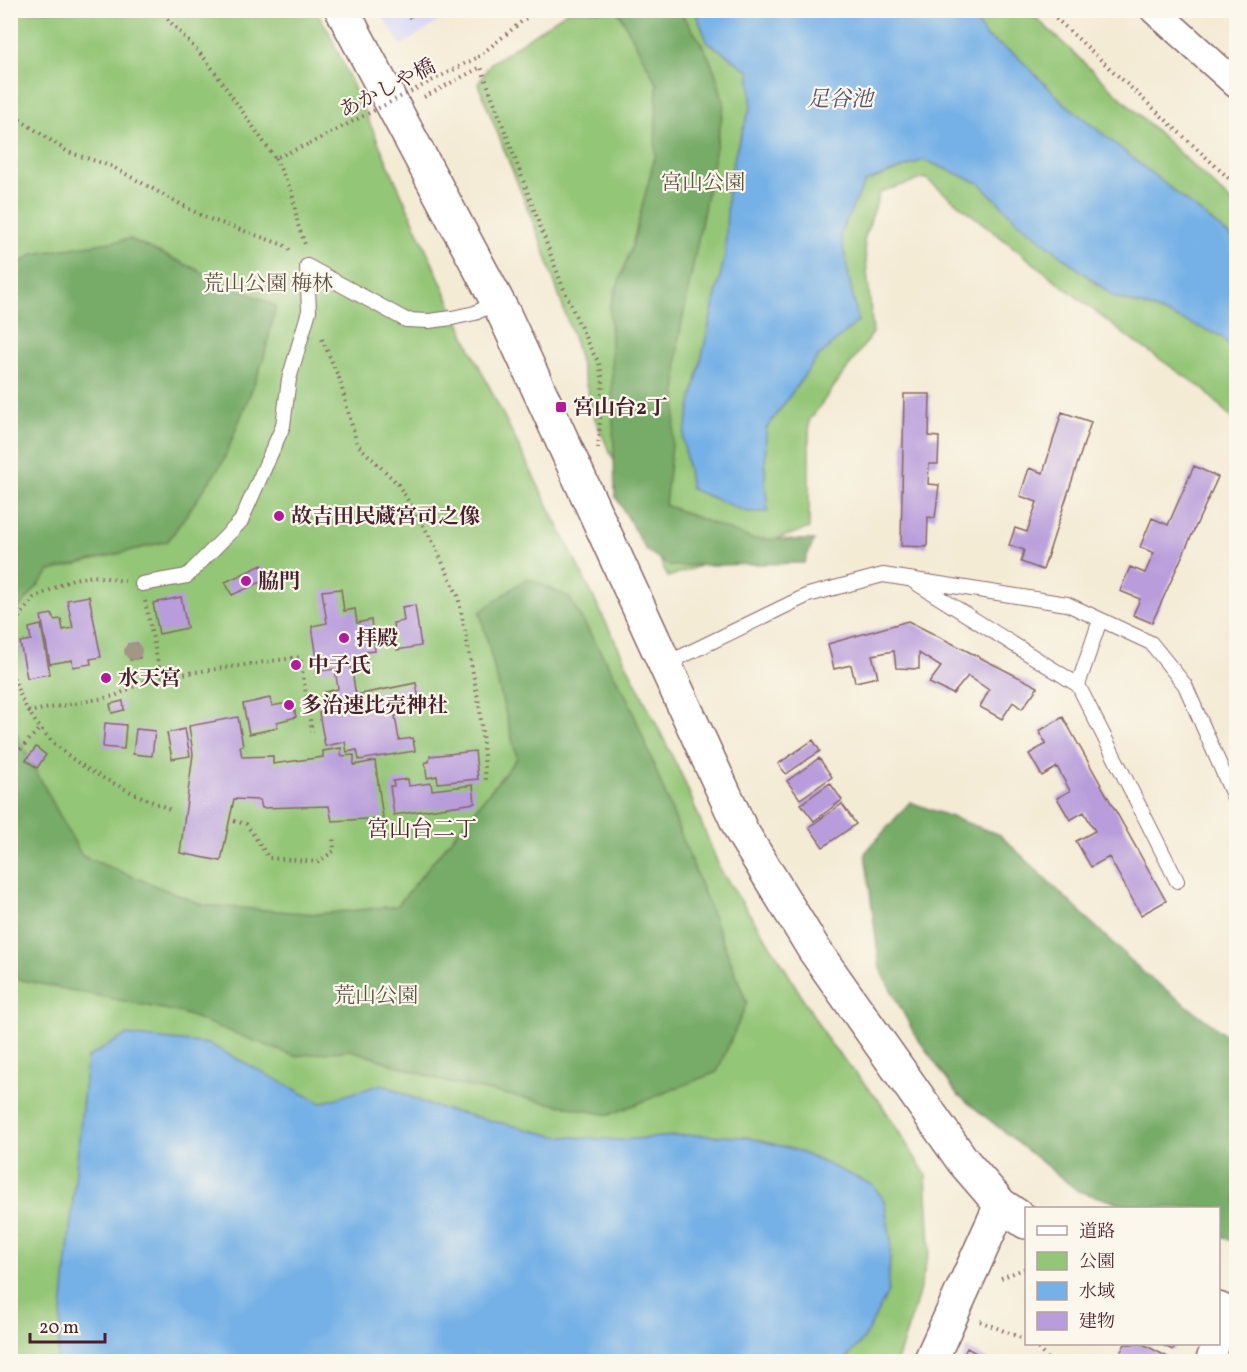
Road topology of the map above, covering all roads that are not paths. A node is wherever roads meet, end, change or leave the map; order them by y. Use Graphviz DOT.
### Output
graph roads {
  1 [pos="342,10"];
  2 [pos="1154,10"];
  3 [pos="1236,84"];
  4 [pos="497,302"];
  5 [pos="908,579"];
  6 [pos="142,584"];
  7 [pos="1100,620"];
  8 [pos="666,664"];
  9 [pos="1078,685"];
  10 [pos="1236,802"];
  11 [pos="1177,880"];
  12 [pos="1014,1214"];
  13 [pos="1216,1345"];
  14 [pos="930,1362"];
  15 [pos="1209,1362"];
  1 -- 4 [label="street"];
  2 -- 3 [label="street"];
  4 -- 6 [label="lane"];
  4 -- 8 [label="street"];
  5 -- 7 [label="lane"];
  5 -- 8 [label="lane"];
  5 -- 9 [label="lane"];
  7 -- 9 [label="lane"];
  7 -- 10 [label="lane"];
  8 -- 12 [label="street"];
  9 -- 11 [label="lane"];
  12 -- 14 [label="street"];
  13 -- 15 [label="street"];
}
